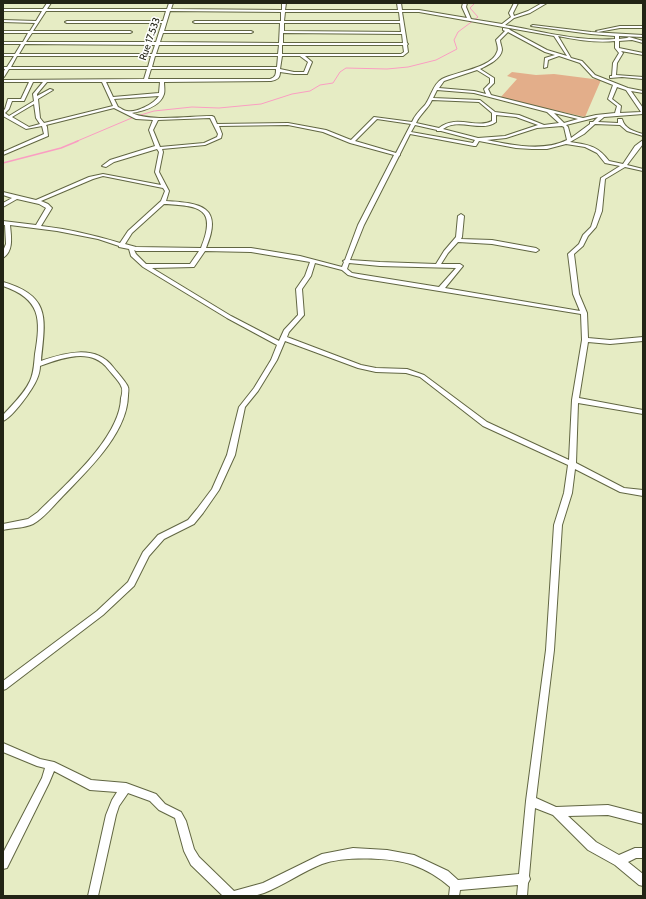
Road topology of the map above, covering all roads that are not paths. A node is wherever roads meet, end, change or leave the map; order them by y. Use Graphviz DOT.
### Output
graph roads {
  1 [pos="49,3"];
  2 [pos="170,3"];
  3 [pos="284,3"];
  4 [pos="370,3"];
  5 [pos="399,3"];
  6 [pos="465,3"];
  7 [pos="516,3"];
  8 [pos="545,3"];
  9 [pos="3,10"];
  10 [pos="284,10"];
  11 [pos="45,11"];
  12 [pos="72,11"];
  13 [pos="168,11"];
  14 [pos="197,11"];
  15 [pos="371,11"];
  16 [pos="401,11"];
  17 [pos="513,17"];
  18 [pos="470,20"];
  19 [pos="3,22"];
  20 [pos="37,22"];
  21 [pos="66,22"];
  22 [pos="135,22"];
  23 [pos="164,22"];
  24 [pos="195,22"];
  25 [pos="253,22"];
  26 [pos="282,22"];
  27 [pos="402,22"];
  28 [pos="495,24"];
  29 [pos="506,27"];
  30 [pos="642,28"];
  31 [pos="3,32"];
  32 [pos="31,32"];
  33 [pos="61,32"];
  34 [pos="130,32"];
  35 [pos="161,32"];
  36 [pos="191,32"];
  37 [pos="251,32"];
  38 [pos="282,32"];
  39 [pos="576,32"];
  40 [pos="403,33"];
  41 [pos="594,34"];
  42 [pos="619,35"];
  43 [pos="556,36"];
  44 [pos="643,36"];
  45 [pos="574,38"];
  46 [pos="631,38"];
  47 [pos="618,40"];
  48 [pos="642,41"];
  49 [pos="3,43"];
  50 [pos="24,43"];
  51 [pos="251,43"];
  52 [pos="125,44"];
  53 [pos="157,44"];
  54 [pos="281,44"];
  55 [pos="406,44"];
  56 [pos="618,50"];
  57 [pos="643,54"];
  58 [pos="3,55"];
  59 [pos="16,55"];
  60 [pos="279,55"];
  61 [pos="60,56"];
  62 [pos="153,56"];
  63 [pos="301,56"];
  64 [pos="557,56"];
  65 [pos="570,59"];
  66 [pos="545,67"];
  67 [pos="6,68"];
  68 [pos="53,68"];
  69 [pos="148,68"];
  70 [pos="477,68"];
  71 [pos="278,69"];
  72 [pos="3,76"];
  73 [pos="614,76"];
  74 [pos="643,78"];
  75 [pos="606,80"];
  76 [pos="3,81"];
  77 [pos="32,81"];
  78 [pos="46,81"];
  79 [pos="104,81"];
  80 [pos="145,81"];
  81 [pos="162,81"];
  82 [pos="616,84"];
  83 [pos="436,89"];
  84 [pos="627,89"];
  85 [pos="51,90"];
  86 [pos="643,92"];
  87 [pos="162,94"];
  88 [pos="489,96"];
  89 [pos="112,98"];
  90 [pos="431,98"];
  91 [pos="36,99"];
  92 [pos="115,107"];
  93 [pos="548,110"];
  94 [pos="643,112"];
  95 [pos="128,113"];
  96 [pos="494,113"];
  97 [pos="3,114"];
  98 [pos="618,114"];
  99 [pos="602,116"];
  100 [pos="10,117"];
  101 [pos="156,119"];
  102 [pos="583,119"];
  103 [pos="574,122"];
  104 [pos="594,123"];
  105 [pos="43,124"];
  106 [pos="413,124"];
  107 [pos="564,124"];
  108 [pos="620,124"];
  109 [pos="217,125"];
  110 [pos="543,126"];
  111 [pos="439,129"];
  112 [pos="410,133"];
  113 [pos="643,135"];
  114 [pos="435,138"];
  115 [pos="478,139"];
  116 [pos="643,141"];
  117 [pos="352,142"];
  118 [pos="568,142"];
  119 [pos="159,148"];
  120 [pos="3,154"];
  121 [pos="398,155"];
  122 [pos="104,166"];
  123 [pos="623,167"];
  124 [pos="643,170"];
  125 [pos="165,187"];
  126 [pos="3,193"];
  127 [pos="15,198"];
  128 [pos="37,202"];
  129 [pos="163,202"];
  130 [pos="3,205"];
  131 [pos="460,216"];
  132 [pos="5,223"];
  133 [pos="38,226"];
  134 [pos="458,240"];
  135 [pos="121,246"];
  136 [pos="131,249"];
  137 [pos="203,250"];
  138 [pos="536,250"];
  139 [pos="3,256"];
  140 [pos="346,260"];
  141 [pos="313,261"];
  142 [pos="438,265"];
  143 [pos="145,266"];
  144 [pos="344,269"];
  145 [pos="3,284"];
  146 [pos="441,289"];
  147 [pos="584,313"];
  148 [pos="643,339"];
  149 [pos="586,340"];
  150 [pos="282,341"];
  151 [pos="36,365"];
  152 [pos="575,400"];
  153 [pos="643,412"];
  154 [pos="3,419"];
  155 [pos="572,464"];
  156 [pos="640,493"];
  157 [pos="643,500"];
  158 [pos="3,527"];
  159 [pos="3,686"];
  160 [pos="3,746"];
  161 [pos="51,765"];
  162 [pos="126,788"];
  163 [pos="531,801"];
  164 [pos="556,812"];
  165 [pos="643,819"];
  166 [pos="643,853"];
  167 [pos="619,861"];
  168 [pos="3,864"];
  169 [pos="525,879"];
  170 [pos="643,880"];
  171 [pos="456,885"];
  172 [pos="93,896"];
  173 [pos="231,896"];
  174 [pos="235,896"];
  175 [pos="454,896"];
  176 [pos="522,896"];
  1 -- 11 [label="street"];
  2 -- 13 [label="street, Rue 17.533"];
  3 -- 10 [label="street"];
  4 -- 15 [label="street"];
  5 -- 16 [label="street"];
  6 -- 18 [label="street"];
  7 -- 17 [label="street"];
  8 -- 17 [label="street"];
  9 -- 11 [label="street"];
  10 -- 14 [label="street"];
  10 -- 15 [label="street"];
  10 -- 26 [label="street"];
  11 -- 12 [label="street"];
  11 -- 20 [label="street"];
  12 -- 13 [label="street"];
  12 -- 21 [label="street"];
  13 -- 14 [label="street"];
  13 -- 23 [label="street, Rue 17.533"];
  14 -- 24 [label="street"];
  15 -- 16 [label="street"];
  16 -- 18 [label="street"];
  16 -- 27 [label="street"];
  17 -- 29 [label="street"];
  18 -- 28 [label="street"];
  19 -- 20 [label="street"];
  20 -- 32 [label="street"];
  21 -- 22 [label="street"];
  21 -- 33 [label="street"];
  22 -- 23 [label="street"];
  22 -- 34 [label="street"];
  23 -- 35 [label="street, Rue 17.533"];
  24 -- 25 [label="street"];
  24 -- 36 [label="street"];
  25 -- 26 [label="street"];
  25 -- 37 [label="street"];
  26 -- 27 [label="street"];
  26 -- 38 [label="street"];
  27 -- 40 [label="street"];
  28 -- 29 [label="street"];
  28 -- 29 [label="street"];
  29 -- 39 [label="street"];
  29 -- 43 [label="street"];
  29 -- 64 [label="street"];
  29 -- 70 [label="street"];
  30 -- 41 [label="street"];
  31 -- 32 [label="street"];
  32 -- 33 [label="street"];
  32 -- 50 [label="street"];
  33 -- 34 [label="street"];
  34 -- 52 [label="street"];
  35 -- 36 [label="street"];
  35 -- 53 [label="street, Rue 17.533"];
  36 -- 37 [label="street"];
  37 -- 51 [label="street"];
  38 -- 40 [label="street"];
  38 -- 54 [label="street"];
  39 -- 41 [label="street"];
  39 -- 45 [label="street"];
  40 -- 55 [label="street"];
  41 -- 42 [label="street"];
  42 -- 44 [label="street"];
  42 -- 46 [label="street"];
  42 -- 47 [label="street"];
  43 -- 45 [label="street"];
  43 -- 65 [label="street"];
  45 -- 47 [label="street"];
  46 -- 47 [label="street"];
  46 -- 48 [label="street"];
  47 -- 56 [label="street"];
  49 -- 50 [label="street"];
  50 -- 52 [label="street"];
  50 -- 59 [label="street"];
  51 -- 53 [label="street"];
  51 -- 54 [label="street"];
  52 -- 53 [label="street"];
  53 -- 62 [label="street, Rue 17.533"];
  54 -- 55 [label="street"];
  54 -- 60 [label="street"];
  55 -- 63 [label="street"];
  56 -- 57 [label="street"];
  56 -- 73 [label="street"];
  58 -- 59 [label="street"];
  59 -- 61 [label="street"];
  59 -- 67 [label="street"];
  60 -- 62 [label="street"];
  60 -- 63 [label="street"];
  60 -- 71 [label="street"];
  61 -- 62 [label="street"];
  61 -- 68 [label="street"];
  62 -- 69 [label="street, Rue 17.533"];
  63 -- 71 [label="street"];
  64 -- 65 [label="street"];
  64 -- 66 [label="street"];
  65 -- 75 [label="street"];
  67 -- 68 [label="street"];
  67 -- 72 [label="street"];
  68 -- 69 [label="street"];
  69 -- 71 [label="street"];
  69 -- 80 [label="street, Rue 17.533"];
  70 -- 83 [label="street"];
  70 -- 88 [label="street"];
  71 -- 81 [label="street"];
  73 -- 74 [label="street"];
  73 -- 75 [label="street"];
  75 -- 82 [label="street"];
  76 -- 77 [label="street"];
  77 -- 78 [label="street"];
  77 -- 97 [label="street"];
  78 -- 79 [label="street"];
  78 -- 91 [label="street"];
  79 -- 80 [label="street"];
  79 -- 89 [label="street"];
  80 -- 81 [label="street"];
  81 -- 87 [label="street"];
  82 -- 84 [label="street"];
  82 -- 98 [label="street"];
  83 -- 88 [label="street"];
  83 -- 90 [label="street"];
  84 -- 86 [label="street"];
  84 -- 94 [label="street"];
  85 -- 91 [label="street"];
  87 -- 89 [label="street"];
  87 -- 95 [label="street"];
  88 -- 93 [label="street"];
  89 -- 92 [label="street"];
  90 -- 96 [label="street"];
  90 -- 106 [label="street"];
  91 -- 100 [label="street"];
  91 -- 105 [label="street"];
  92 -- 95 [label="street"];
  92 -- 105 [label="street"];
  93 -- 102 [label="street"];
  93 -- 107 [label="street"];
  94 -- 98 [label="street"];
  95 -- 101 [label="street"];
  96 -- 110 [label="street"];
  96 -- 111 [label="street"];
  97 -- 100 [label="street"];
  98 -- 99 [label="street"];
  98 -- 108 [label="street"];
  99 -- 102 [label="street"];
  99 -- 104 [label="street"];
  100 -- 105 [label="street"];
  101 -- 109 [label="street"];
  101 -- 119 [label="street"];
  102 -- 103 [label="street"];
  103 -- 104 [label="street"];
  103 -- 107 [label="street"];
  104 -- 108 [label="street"];
  104 -- 118 [label="street"];
  105 -- 120 [label="street"];
  106 -- 111 [label="street"];
  106 -- 112 [label="street"];
  106 -- 117 [label="street"];
  107 -- 110 [label="street"];
  107 -- 118 [label="street"];
  108 -- 113 [label="street"];
  109 -- 117 [label="street"];
  109 -- 119 [label="street"];
  110 -- 115 [label="street"];
  111 -- 114 [label="street"];
  111 -- 115 [label="street"];
  112 -- 114 [label="street"];
  112 -- 121 [label="street"];
  114 -- 115 [label="street"];
  115 -- 118 [label="street"];
  116 -- 123 [label="street"];
  117 -- 121 [label="street"];
  118 -- 123 [label="street"];
  119 -- 122 [label="street"];
  119 -- 125 [label="street"];
  121 -- 140 [label="street"];
  123 -- 124 [label="street"];
  123 -- 147 [label="street"];
  125 -- 128 [label="street"];
  125 -- 129 [label="street"];
  126 -- 127 [label="street"];
  127 -- 128 [label="street"];
  127 -- 130 [label="street"];
  128 -- 133 [label="street"];
  129 -- 135 [label="street"];
  129 -- 137 [label="street"];
  131 -- 134 [label="street"];
  132 -- 133 [label="street"];
  132 -- 139 [label="street"];
  133 -- 135 [label="street"];
  134 -- 138 [label="street"];
  134 -- 142 [label="street"];
  135 -- 136 [label="street"];
  136 -- 137 [label="street"];
  136 -- 143 [label="street"];
  137 -- 141 [label="street"];
  137 -- 143 [label="street"];
  140 -- 142 [label="street"];
  140 -- 144 [label="street"];
  141 -- 144 [label="street"];
  141 -- 150 [label="street"];
  142 -- 146 [label="street"];
  143 -- 150 [label="street"];
  144 -- 146 [label="street"];
  145 -- 151 [label="street"];
  146 -- 147 [label="street"];
  147 -- 149 [label="street"];
  148 -- 149 [label="street"];
  149 -- 152 [label="street"];
  150 -- 155 [label="street"];
  150 -- 159 [label="street"];
  151 -- 154 [label="street"];
  151 -- 158 [label="street"];
  152 -- 153 [label="street"];
  152 -- 155 [label="street"];
  155 -- 156 [label="street"];
  155 -- 163 [label="street"];
  156 -- 157 [label="street"];
  160 -- 161 [label="street"];
  161 -- 162 [label="street"];
  161 -- 168 [label="street"];
  162 -- 172 [label="street"];
  162 -- 173 [label="street"];
  163 -- 164 [label="street"];
  163 -- 169 [label="street"];
  164 -- 165 [label="street"];
  164 -- 167 [label="street"];
  166 -- 167 [label="street"];
  167 -- 170 [label="street"];
  169 -- 171 [label="street"];
  169 -- 176 [label="street"];
  171 -- 174 [label="street"];
  171 -- 175 [label="street"];
}
